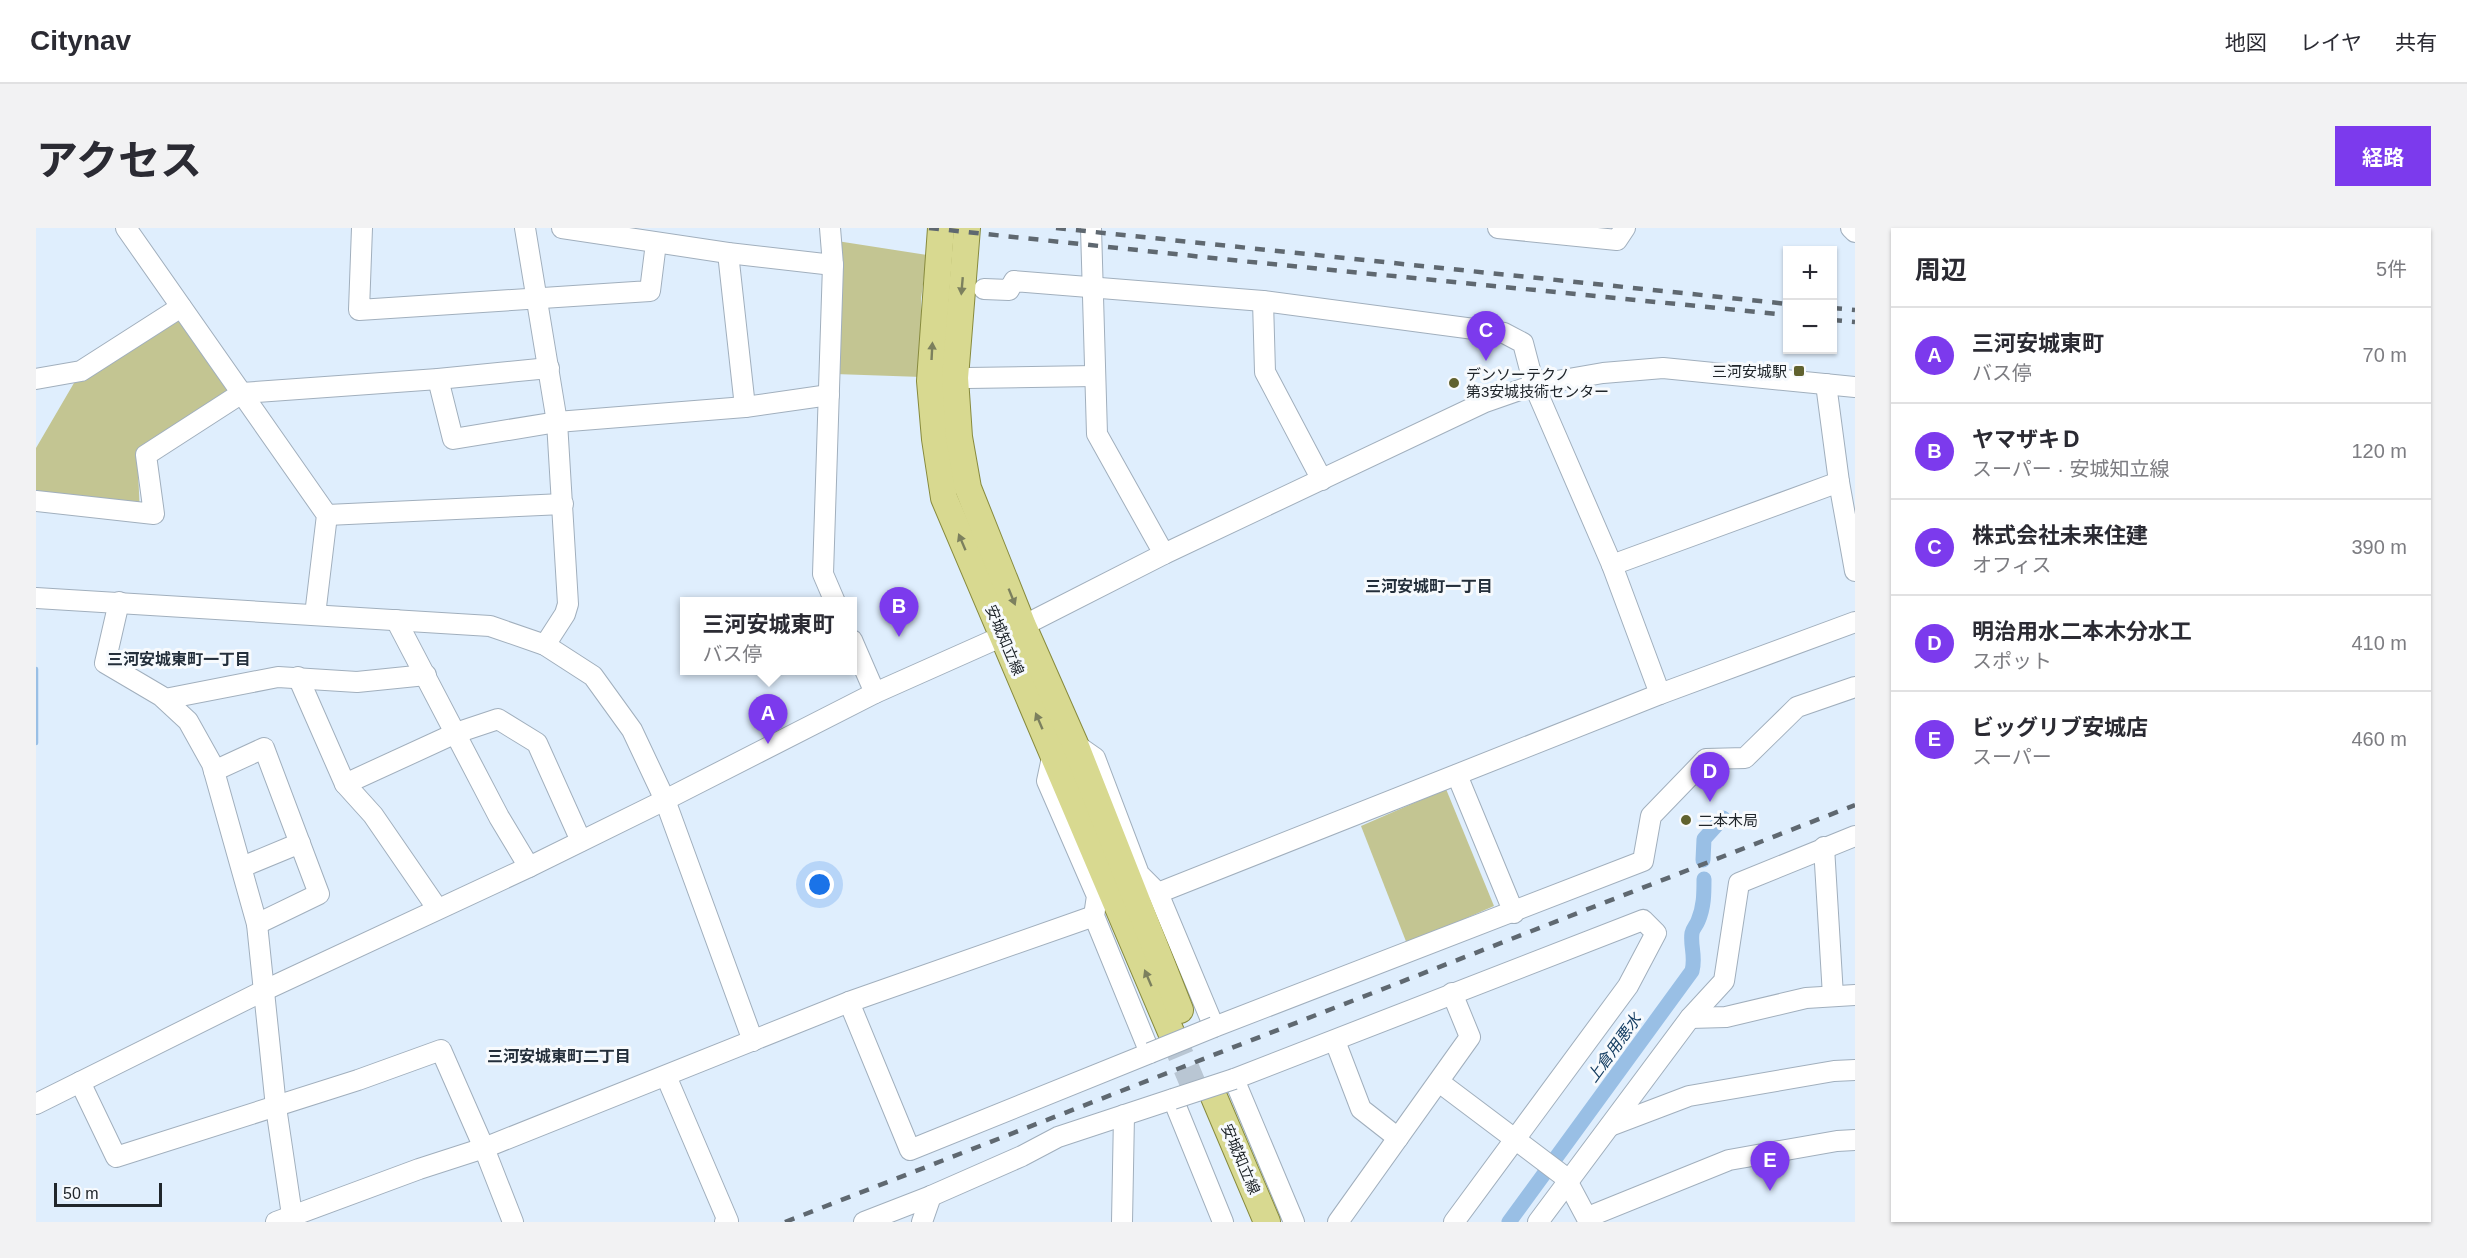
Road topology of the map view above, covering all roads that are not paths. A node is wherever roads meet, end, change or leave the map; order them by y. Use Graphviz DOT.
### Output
graph roads {
  1 [pos="126,228"];
  2 [pos="362,228"];
  3 [pos="525,228"];
  4 [pos="562,228"];
  5 [pos="830,228"];
  6 [pos="941,228"];
  7 [pos="967,228"];
  8 [pos="1090,228"];
  9 [pos="1498,228"];
  10 [pos="1625,228"];
  11 [pos="1851,228"];
  12 [pos="1855,232"];
  13 [pos="656,243"];
  14 [pos="728,253"];
  15 [pos="833,265"];
  16 [pos="1091,286"];
  17 [pos="984,289"];
  18 [pos="535,297"];
  19 [pos="1263,301"];
  20 [pos="181,307"];
  21 [pos="549,368"];
  22 [pos="1095,376"];
  23 [pos="968,378"];
  24 [pos="36,379"];
  25 [pos="438,379"];
  26 [pos="1826,384"];
  27 [pos="1534,385"];
  28 [pos="1855,387"];
  29 [pos="242,393"];
  30 [pos="829,395"];
  31 [pos="745,407"];
  32 [pos="557,422"];
  33 [pos="1322,480"];
  34 [pos="1839,482"];
  35 [pos="36,501"];
  36 [pos="563,504"];
  37 [pos="327,515"];
  38 [pos="1164,554"];
  39 [pos="1612,565"];
  40 [pos="1855,571"];
  41 [pos="833,597"];
  42 [pos="36,598"];
  43 [pos="119,602"];
  44 [pos="315,615"];
  45 [pos="396,620"];
  46 [pos="1855,622"];
  47 [pos="1013,631"];
  48 [pos="546,645"];
  49 [pos="857,652"];
  50 [pos="426,675"];
  51 [pos="298,677"];
  52 [pos="1855,687"];
  53 [pos="875,693"];
  54 [pos="1660,694"];
  55 [pos="165,699"];
  56 [pos="456,733"];
  57 [pos="1064,748"];
  58 [pos="214,771"];
  59 [pos="1456,775"];
  60 [pos="345,784"];
  61 [pos="665,800"];
  62 [pos="1855,836"];
  63 [pos="581,841"];
  64 [pos="300,843"];
  65 [pos="1824,848"];
  66 [pos="242,867"];
  67 [pos="529,867"];
  68 [pos="1158,893"];
  69 [pos="437,908"];
  70 [pos="1514,913"];
  71 [pos="1094,916"];
  72 [pos="257,924"];
  73 [pos="263,991"];
  74 [pos="1452,993"];
  75 [pos="1855,995"];
  76 [pos="1833,996"];
  77 [pos="849,1002"];
  78 [pos="1690,1018"];
  79 [pos="1214,1027"];
  80 [pos="1178,1028"];
  81 [pos="753,1041"];
  82 [pos="1335,1041"];
  83 [pos="1150,1053"];
  84 [pos="1855,1070"];
  85 [pos="666,1076"];
  86 [pos="1234,1079"];
  87 [pos="80,1082"];
  88 [pos="1439,1082"];
  89 [pos="1173,1099"];
  90 [pos="36,1104"];
  91 [pos="276,1107"];
  92 [pos="1124,1115"];
  93 [pos="1610,1126"];
  94 [pos="1398,1138"];
  95 [pos="1516,1139"];
  96 [pos="1855,1140"];
  97 [pos="484,1148"];
  98 [pos="1566,1179"];
  99 [pos="931,1196"];
  100 [pos="287,1220"];
  101 [pos="1588,1220"];
  102 [pos="513,1222"];
  103 [pos="725,1222"];
  104 [pos="864,1222"];
  105 [pos="922,1222"];
  106 [pos="1122,1222"];
  107 [pos="1223,1222"];
  108 [pos="1249,1222"];
  109 [pos="1267,1222"];
  110 [pos="1294,1222"];
  111 [pos="1338,1222"];
  112 [pos="1454,1222"];
  113 [pos="1538,1222"];
  1 -- 20 [label="street"];
  2 -- 18 [label="street"];
  3 -- 18 [label="street"];
  4 -- 13 [label="street"];
  5 -- 15 [label="street"];
  47 -- 6 [label="main road, 安城知立線, one-way"];
  7 -- 47 [label="main road, 安城知立線, one-way"];
  8 -- 16 [label="street"];
  9 -- 10 [label="street"];
  11 -- 12 [label="street"];
  13 -- 14 [label="street"];
  13 -- 18 [label="street"];
  14 -- 15 [label="street"];
  14 -- 31 [label="street"];
  15 -- 30 [label="street"];
  16 -- 17 [label="street"];
  16 -- 19 [label="street"];
  16 -- 22 [label="street"];
  18 -- 21 [label="street"];
  19 -- 27 [label="street"];
  19 -- 33 [label="street"];
  20 -- 24 [label="street"];
  20 -- 29 [label="street"];
  21 -- 25 [label="street"];
  21 -- 32 [label="street"];
  22 -- 23 [label="street"];
  22 -- 38 [label="street"];
  25 -- 29 [label="street"];
  25 -- 32 [label="street"];
  26 -- 27 [label="street"];
  26 -- 28 [label="street"];
  26 -- 34 [label="street"];
  27 -- 33 [label="street"];
  27 -- 39 [label="street"];
  29 -- 35 [label="street"];
  29 -- 37 [label="street"];
  30 -- 31 [label="street"];
  30 -- 41 [label="street"];
  31 -- 32 [label="street"];
  32 -- 36 [label="street"];
  33 -- 38 [label="street"];
  34 -- 39 [label="street"];
  34 -- 40 [label="street"];
  36 -- 37 [label="street"];
  36 -- 48 [label="street"];
  37 -- 44 [label="street"];
  38 -- 47 [label="street"];
  39 -- 54 [label="street"];
  42 -- 43 [label="street"];
  43 -- 44 [label="street"];
  43 -- 55 [label="street"];
  44 -- 45 [label="street"];
  45 -- 48 [label="street"];
  45 -- 50 [label="street"];
  46 -- 54 [label="street"];
  47 -- 53 [label="street"];
  47 -- 57 [label="main road, 安城知立線"];
  48 -- 61 [label="street"];
  49 -- 53 [label="street"];
  50 -- 51 [label="street"];
  50 -- 56 [label="street"];
  51 -- 55 [label="street"];
  51 -- 60 [label="street"];
  52 -- 70 [label="street"];
  53 -- 61 [label="street"];
  54 -- 59 [label="street"];
  55 -- 58 [label="street"];
  56 -- 60 [label="street"];
  56 -- 63 [label="street"];
  56 -- 67 [label="street"];
  57 -- 68 [label="street"];
  57 -- 71 [label="street"];
  57 -- 80 [label="main road, 安城知立線"];
  58 -- 64 [label="street"];
  58 -- 66 [label="street"];
  59 -- 68 [label="street"];
  59 -- 70 [label="street"];
  60 -- 69 [label="street"];
  61 -- 63 [label="street"];
  61 -- 81 [label="street"];
  62 -- 65 [label="street"];
  63 -- 67 [label="street"];
  64 -- 66 [label="street"];
  64 -- 72 [label="street"];
  65 -- 76 [label="street"];
  65 -- 78 [label="street"];
  66 -- 72 [label="street"];
  67 -- 69 [label="street"];
  68 -- 79 [label="street"];
  69 -- 73 [label="street"];
  70 -- 79 [label="street"];
  71 -- 77 [label="street"];
  71 -- 83 [label="street"];
  72 -- 73 [label="street"];
  73 -- 87 [label="street"];
  73 -- 91 [label="street"];
  74 -- 82 [label="street"];
  74 -- 88 [label="street"];
  74 -- 95 [label="street"];
  75 -- 76 [label="street"];
  76 -- 78 [label="street"];
  77 -- 81 [label="street"];
  77 -- 83 [label="street"];
  78 -- 93 [label="street"];
  79 -- 83 [label="street, bridge"];
  81 -- 85 [label="street"];
  82 -- 86 [label="street"];
  82 -- 94 [label="street"];
  84 -- 93 [label="street"];
  85 -- 97 [label="street"];
  85 -- 103 [label="street"];
  86 -- 89 [label="street, bridge"];
  86 -- 110 [label="street"];
  87 -- 90 [label="street"];
  87 -- 91 [label="street"];
  88 -- 94 [label="street"];
  88 -- 95 [label="street"];
  89 -- 92 [label="street"];
  89 -- 107 [label="street"];
  91 -- 97 [label="street"];
  91 -- 100 [label="street"];
  92 -- 99 [label="street"];
  92 -- 106 [label="street"];
  93 -- 98 [label="street"];
  94 -- 111 [label="street"];
  95 -- 98 [label="street"];
  95 -- 112 [label="street"];
  96 -- 101 [label="street"];
  97 -- 100 [label="street"];
  97 -- 102 [label="street"];
  98 -- 101 [label="street"];
  98 -- 113 [label="street"];
  99 -- 104 [label="street"];
  99 -- 105 [label="street"];
  108 -- 109 [label="main road, 安城知立線"];
}
